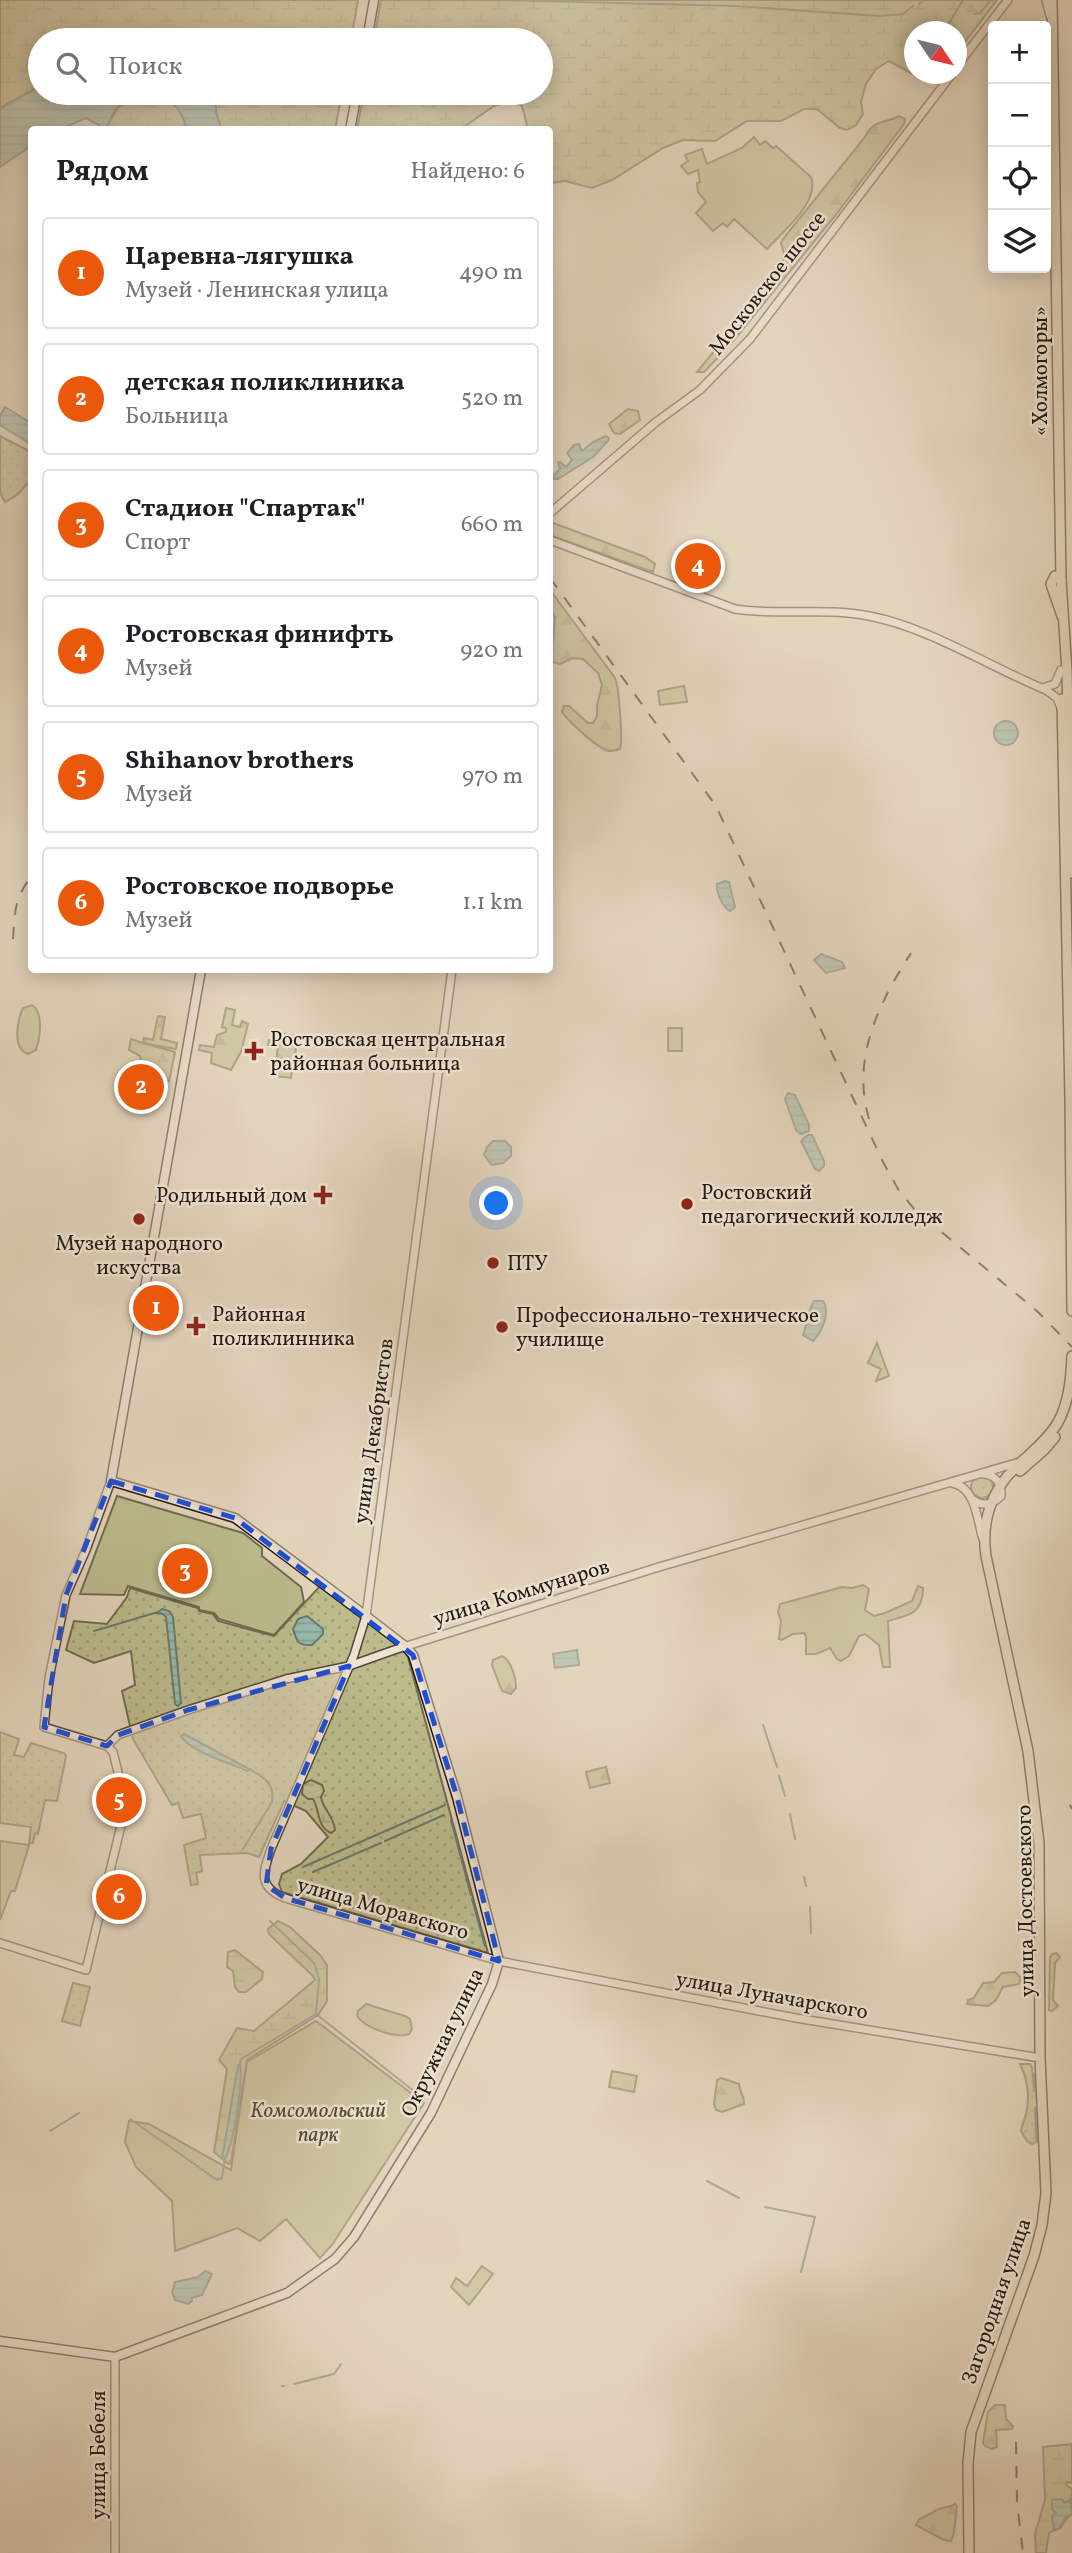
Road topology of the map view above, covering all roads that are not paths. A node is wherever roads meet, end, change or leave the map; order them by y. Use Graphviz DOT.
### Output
graph roads {
  1 [pos="374,0"];
  2 [pos="1008,0"];
  3 [pos="1046,0"];
  4 [pos="1052,0"];
  5 [pos="369,28"];
  6 [pos="1052,32"];
  7 [pos="967,54"];
  8 [pos="944,84"];
  9 [pos="355,105"];
  10 [pos="351,126"];
  11 [pos="553,510"];
  12 [pos="553,541"];
  13 [pos="1063,617"];
  14 [pos="1061,670"];
  15 [pos="1042,688"];
  16 [pos="1070,698"];
  17 [pos="1062,710"];
  18 [pos="1072,716"];
  19 [pos="1069,728"];
  20 [pos="1072,827"];
  21 [pos="1069,851"];
  22 [pos="1072,873"];
  23 [pos="200,973"];
  24 [pos="452,973"];
  25 [pos="1072,1311"];
  26 [pos="1072,1356"];
  27 [pos="1072,1400"];
  28 [pos="1023,1461"];
  29 [pos="979,1475"];
  30 [pos="111,1481"];
  31 [pos="951,1483"];
  32 [pos="1000,1491"];
  33 [pos="970,1496"];
  34 [pos="991,1503"];
  35 [pos="984,1541"];
  36 [pos="366,1616"];
  37 [pos="405,1646"];
  38 [pos="349,1666"];
  39 [pos="107,1746"];
  40 [pos="264,1880"];
  41 [pos="0,1943"];
  42 [pos="499,1961"];
  43 [pos="1043,2059"];
  44 [pos="0,2341"];
  45 [pos="115,2357"];
  46 [pos="115,2553"];
  47 [pos="969,2553"];
  48 [pos="974,2553"];
  1 -- 5 [label="main road"];
  2 -- 7 [label="street"];
  3 -- 6 [label="street"];
  4 -- 6 [label="main road, «Холмогоры»"];
  6 -- 13 [label="main road, «Холмогоры»"];
  8 -- 11 [label="street, Московское шоссе"];
  9 -- 10 [label="main road"];
  12 -- 15 [label="street"];
  13 -- 14 [label="main road, «Холмогоры»"];
  13 -- 16 [label="main road, «Холмогоры»"];
  14 -- 15 [label="street"];
  14 -- 17 [label="main road, «Холмогоры»"];
  15 -- 17 [label="street"];
  16 -- 19 [label="main road, «Холмогоры»"];
  17 -- 21 [label="main road, «Холмогоры»"];
  18 -- 19 [label="main road"];
  19 -- 20 [label="main road, «Холмогоры»"];
  20 -- 21 [label="main road, «Холмогоры»"];
  21 -- 22 [label="main road, «Холмогоры»"];
  21 -- 25 [label="main road, «Холмогоры»"];
  23 -- 30 [label="main road"];
  24 -- 36 [label="street, улица Декабристов"];
  26 -- 28 [label="main road"];
  27 -- 32 [label="main road"];
  28 -- 29 [label="street, улица Коммунаров"];
  28 -- 32 [label="main road"];
  29 -- 31 [label="street, улица Коммунаров"];
  29 -- 32 [label="street"];
  29 -- 33 [label="street"];
  30 -- 36 [label="main road, Окружная улица"];
  30 -- 39 [label="street"];
  31 -- 33 [label="street"];
  31 -- 37 [label="street, улица Коммунаров"];
  32 -- 34 [label="main road"];
  32 -- 43 [label="main road, улица Достоевского"];
  33 -- 34 [label="street"];
  33 -- 35 [label="street"];
  34 -- 35 [label="main road, улица Достоевского"];
  35 -- 43 [label="main road, улица Достоевского"];
  36 -- 37 [label="main road, Окружная улица"];
  36 -- 38 [label="street, улица Декабристов"];
  37 -- 38 [label="street, улица Коммунаров"];
  37 -- 42 [label="main road, Окружная улица"];
  38 -- 39 [label="street, улица Коммунаров"];
  38 -- 40 [label="street, улица Декабристов"];
  39 -- 41 [label="street"];
  40 -- 42 [label="street, улица Моравского"];
  42 -- 43 [label="street, улица Луначарского"];
  42 -- 45 [label="main road, Окружная улица"];
  43 -- 47 [label="main road, Загородная улица"];
  43 -- 48 [label="main road, Загородная улица"];
  44 -- 45 [label="main road, Окружная улица"];
  45 -- 46 [label="street, улица Бебеля"];
}
